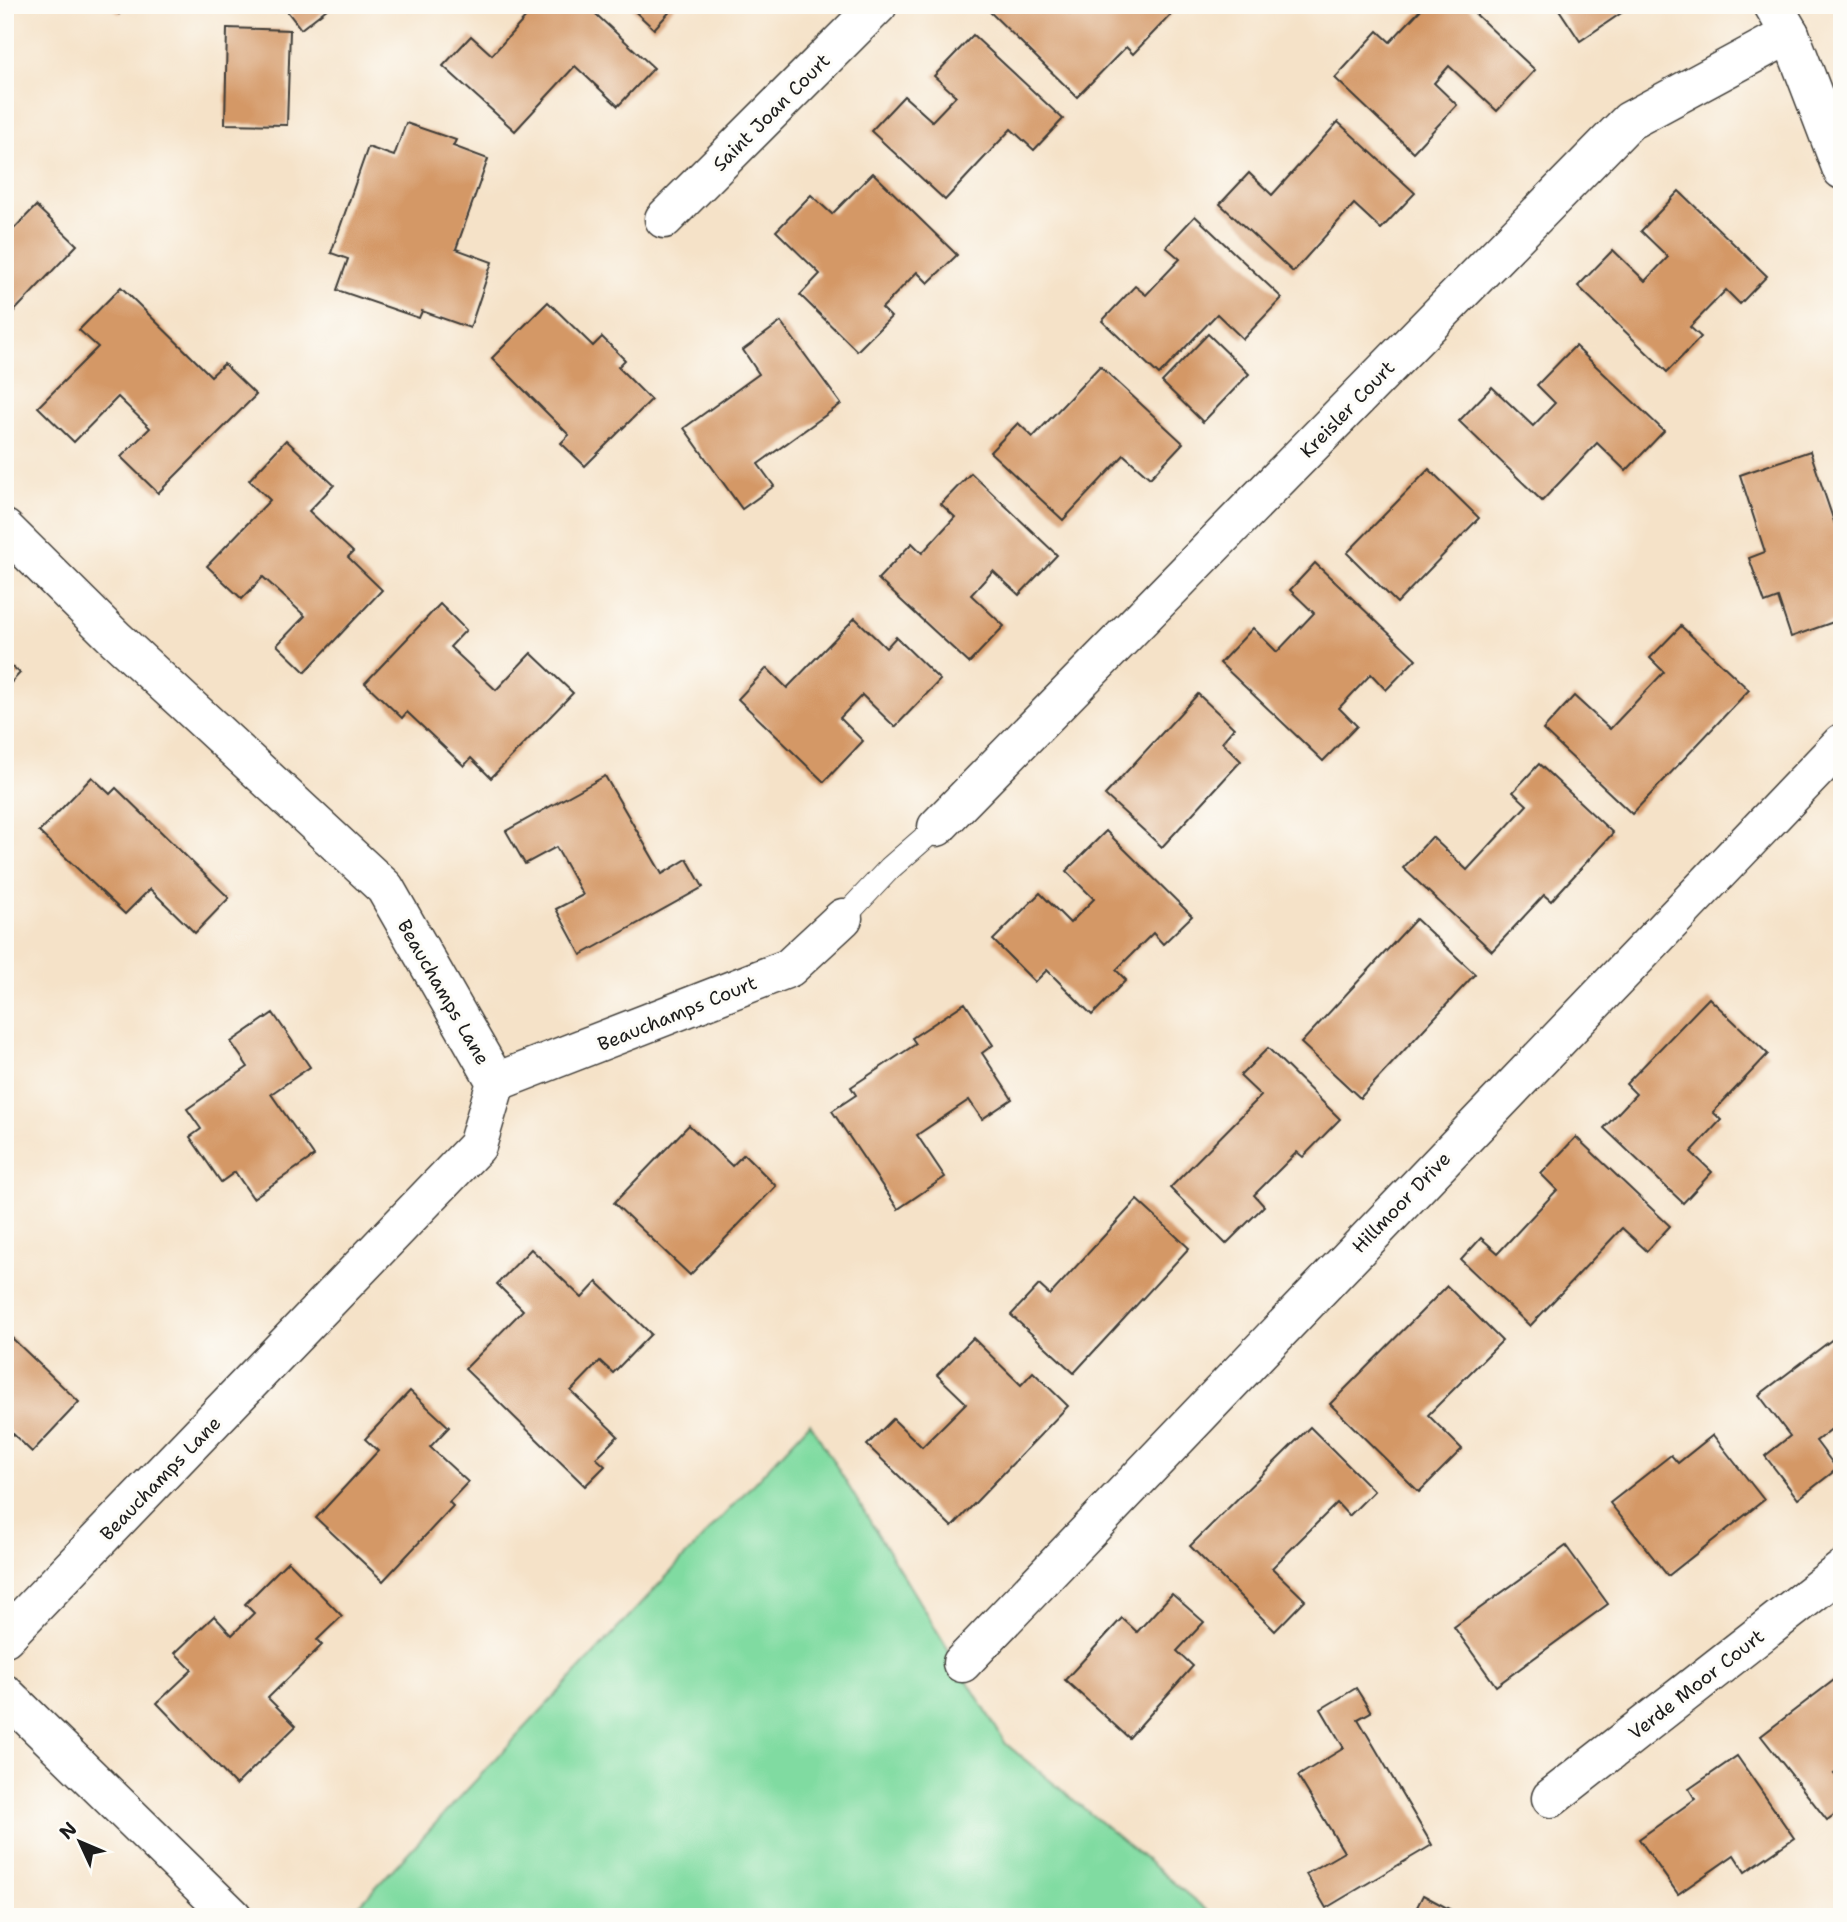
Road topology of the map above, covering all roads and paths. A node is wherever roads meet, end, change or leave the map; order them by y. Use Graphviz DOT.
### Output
graph roads {
  1 [pos="878,5"];
  2 [pos="1782,20"];
  3 [pos="1842,170"];
  4 [pos="664,219"];
  5 [pos="5,529"];
  6 [pos="1842,743"];
  7 [pos="937,827"];
  8 [pos="843,918"];
  9 [pos="496,1082"];
  10 [pos="1842,1570"];
  11 [pos="5,1637"];
  12 [pos="962,1663"];
  13 [pos="5,1694"];
  14 [pos="1551,1798"];
  15 [pos="233,1917"];
  1 -- 4 [label="street, Saint Joan Court"];
  2 -- 3 [label="street"];
  2 -- 7 [label="street, Kreisler Court"];
  5 -- 9 [label="street, Beauchamps Lane"];
  6 -- 12 [label="street, Hillmoor Drive"];
  7 -- 8 [label="lane"];
  8 -- 9 [label="street, Beauchamps Court"];
  9 -- 11 [label="street, Beauchamps Lane"];
  10 -- 14 [label="street, Verde Moor Court"];
  13 -- 15 [label="street"];
}
